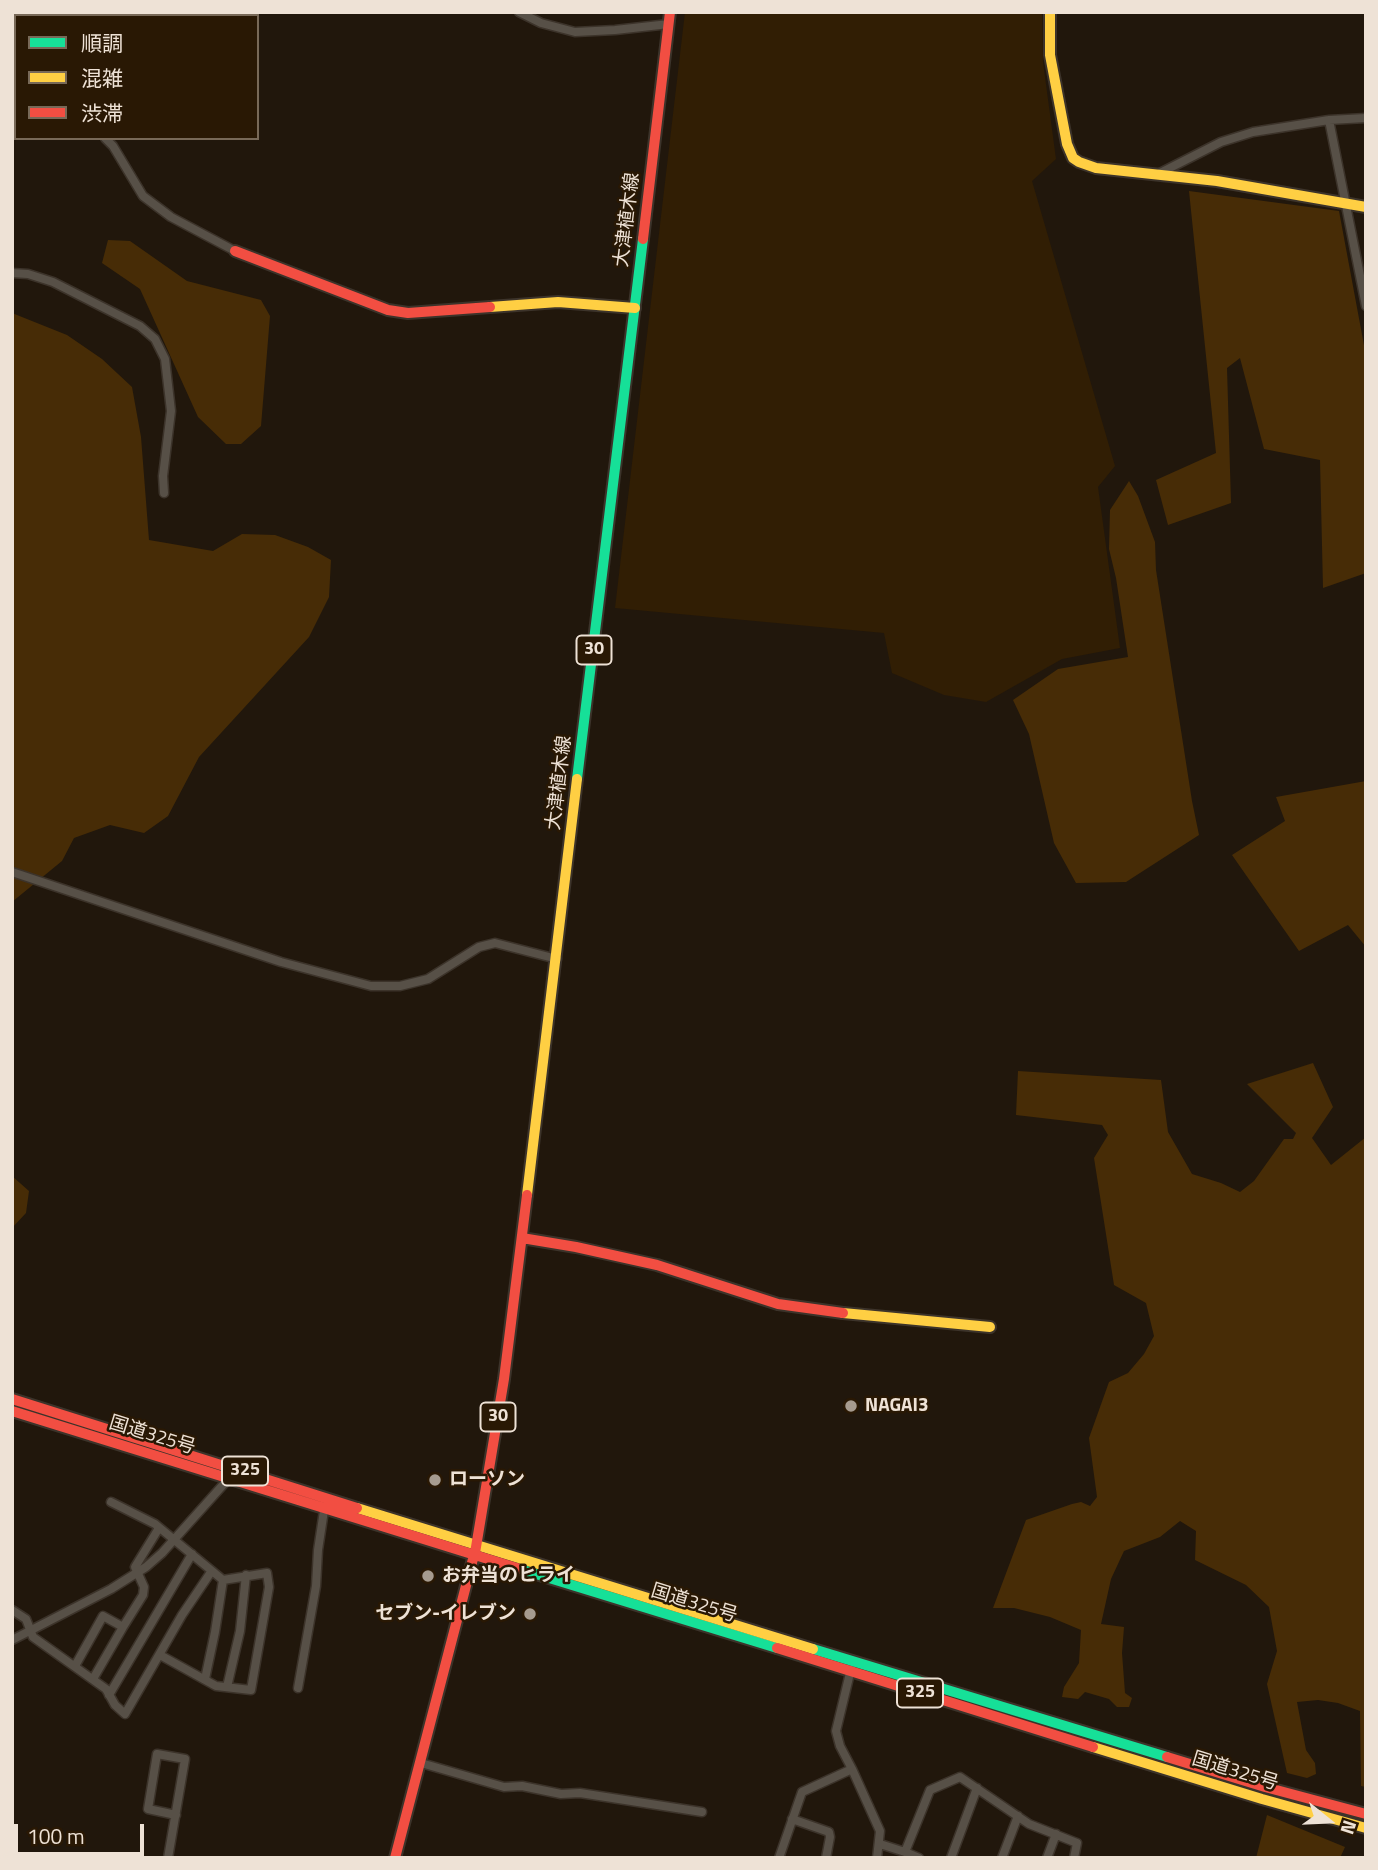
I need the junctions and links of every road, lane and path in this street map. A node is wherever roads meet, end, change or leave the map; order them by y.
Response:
1 (519, 12) edge
2 (1050, 12) edge
3 (669, 18) edge
4 (1366, 118) edge
5 (1329, 120) junction
6 (107, 140) edge
7 (1157, 174) junction
8 (1345, 204) junction
9 (1366, 207) edge
10 (235, 251) joint
11 (12, 273) edge
12 (1366, 306) edge
13 (635, 308) junction
14 (164, 493) dead end
15 (12, 872) edge
16 (556, 959) junction
17 (522, 1238) junction
18 (990, 1327) dead end
19 (12, 1399) edge
20 (12, 1411) edge
21 (233, 1473) junction
22 (111, 1502) dead end
23 (326, 1503) junction
24 (159, 1528) junction
25 (174, 1540) junction
26 (475, 1550) junction
27 (192, 1554) junction
28 (138, 1572) junction
29 (211, 1572) junction
30 (246, 1575) junction
31 (223, 1580) junction
32 (12, 1610) edge
33 (123, 1627) junction
34 (31, 1631) junction
35 (12, 1640) edge
36 (160, 1655) junction
37 (852, 1666) junction
38 (75, 1667) junction
39 (93, 1679) junction
40 (205, 1679) junction
41 (227, 1687) junction
42 (298, 1688) dead end
43 (109, 1695) junction
44 (421, 1763) junction
45 (852, 1769) junction
46 (977, 1788) junction
47 (702, 1812) dead end
48 (1366, 1814) edge
49 (176, 1815) junction
50 (1018, 1816) junction
51 (792, 1819) junction
52 (1366, 1828) edge
53 (1056, 1834) junction
54 (880, 1844) junction
55 (905, 1852) junction
56 (168, 1858) edge
57 (396, 1858) edge
58 (779, 1858) edge
59 (826, 1858) edge
60 (877, 1858) edge
61 (919, 1858) edge
62 (951, 1858) edge
63 (1002, 1858) edge
64 (1047, 1858) edge
65 (1074, 1858) edge

1 - 3 street
2 - 7 main road
3 - 13 main road, 大津植木線 / 30
4 - 5 street
5 - 7 street
5 - 8 street
6 - 10 street
7 - 8 main road
8 - 9 main road
8 - 12 street
10 - 13 main road
11 - 14 street
13 - 16 main road, 大津植木線 / 30
15 - 16 street
16 - 17 main road, 大津植木線 / 30
17 - 18 main road
17 - 26 main road, 大津植木線 / 30
19 - 21 main road, 国道325号 / 325
20 - 21 main road, 国道325号 / 325
21 - 23 main road, 国道325号 / 325
21 - 25 street
22 - 24 street
23 - 26 main road, 国道325号 / 325
23 - 42 street
24 - 25 street
24 - 28 street
25 - 27 street
25 - 28 street
26 - 37 main road, 国道325号 / 325
26 - 44 main road, 大津植木線
27 - 29 street
27 - 43 street
28 - 33 street
28 - 34 street
29 - 31 street
29 - 36 street
30 - 31 street
30 - 41 street
30 - 41 street
31 - 40 street
32 - 34 street
33 - 38 street
33 - 39 street
34 - 35 street
34 - 38 street
36 - 40 street
36 - 43 street
37 - 45 street
37 - 48 main road, 国道325号 / 325
37 - 52 main road, 国道325号 / 325
38 - 39 street
39 - 43 street
40 - 41 street
44 - 47 street
44 - 57 main road, 大津植木線
45 - 51 street
45 - 54 street
46 - 50 street
46 - 55 street
46 - 62 street
49 - 49 street
49 - 56 street
50 - 53 street
50 - 63 street
51 - 58 street
51 - 59 street
53 - 64 street
53 - 65 street
54 - 55 street
54 - 60 street
55 - 61 street

